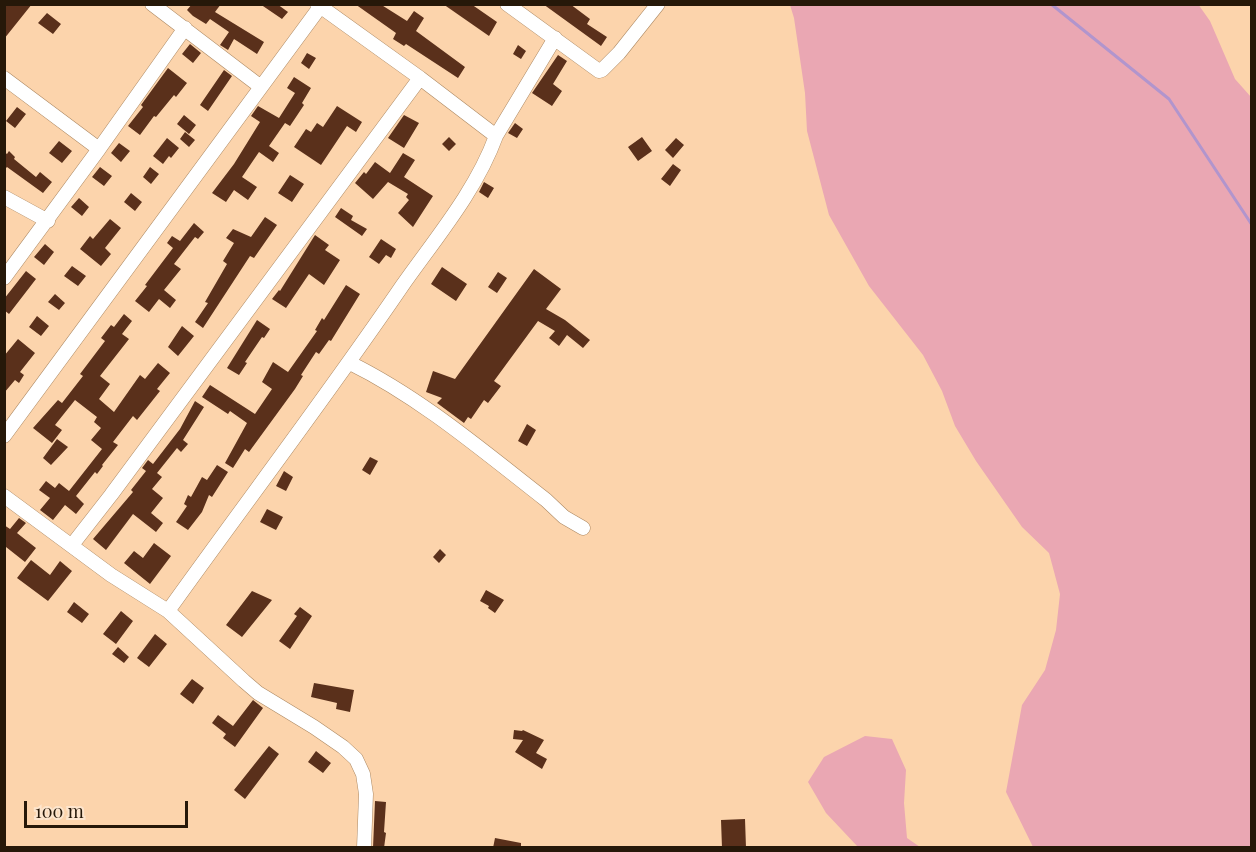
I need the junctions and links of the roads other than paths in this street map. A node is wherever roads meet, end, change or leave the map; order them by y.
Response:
1 (152, 4) edge
2 (507, 4) edge
3 (658, 4) edge
4 (319, 6) edge
5 (185, 28) junction
6 (555, 38) junction
7 (4, 78) edge
8 (420, 78) junction
9 (261, 87) junction
10 (495, 136) junction
11 (99, 148) junction
12 (4, 197) edge
13 (48, 221) junction
14 (4, 278) edge
15 (350, 363) junction
16 (4, 436) edge
17 (4, 496) edge
18 (583, 528) dead end
19 (72, 544) junction
20 (168, 611) junction
21 (364, 848) edge

1 - 5 street
2 - 6 street
3 - 6 street
4 - 8 street
4 - 9 street
5 - 9 street
5 - 11 street
6 - 10 street
7 - 11 street
8 - 10 street
8 - 19 street
9 - 16 street
10 - 15 street
11 - 13 street
12 - 13 street
13 - 14 street
15 - 18 street
15 - 20 street
17 - 19 street
19 - 20 street
20 - 21 street

